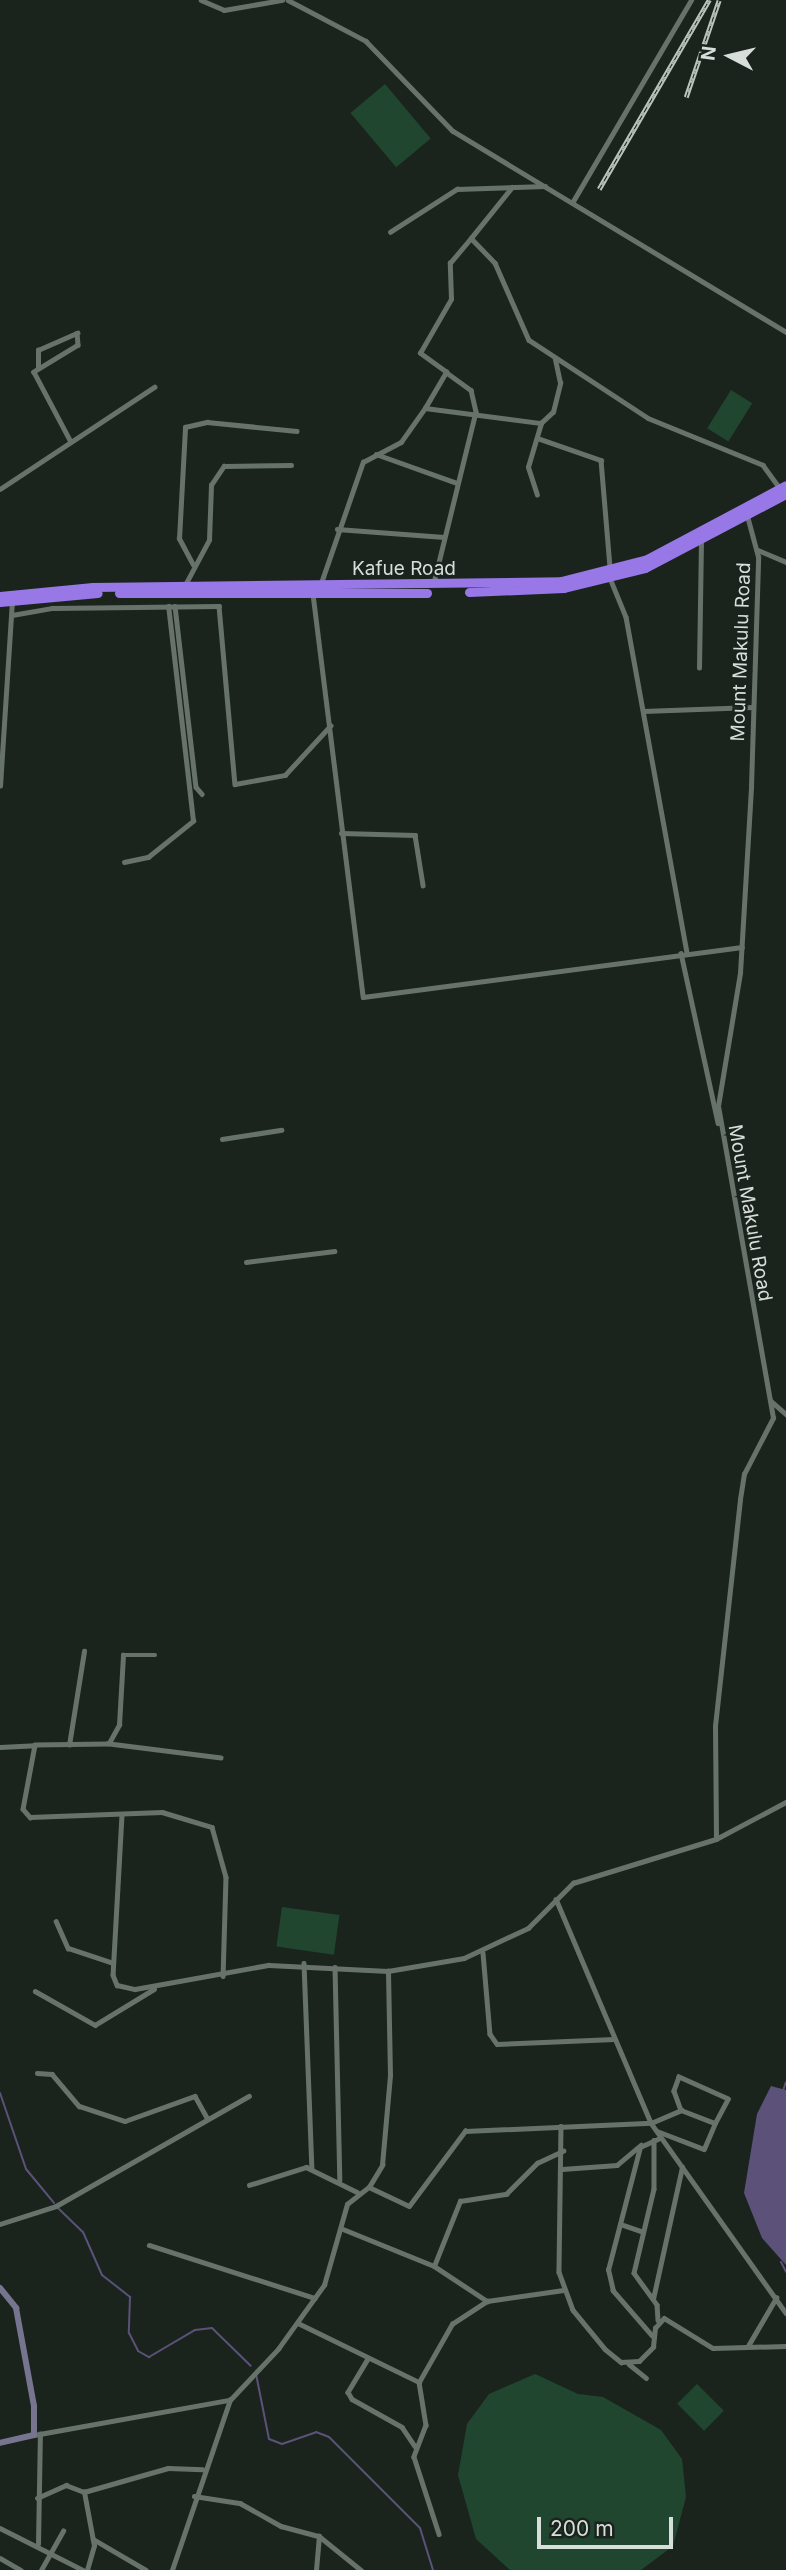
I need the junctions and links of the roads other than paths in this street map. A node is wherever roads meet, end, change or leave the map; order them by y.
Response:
1 (201, 0) edge
2 (282, 0) edge
3 (288, 0) edge
4 (691, 0) edge
5 (546, 186) junction
6 (513, 187) junction
7 (572, 203) junction
8 (390, 232) dead end
9 (471, 238) junction
10 (786, 332) edge
11 (555, 359) junction
12 (38, 368) junction
13 (446, 372) junction
14 (155, 387) dead end
15 (425, 408) junction
16 (476, 412) junction
17 (541, 423) junction
18 (297, 431) dead end
19 (537, 438) junction
20 (70, 440) junction
21 (376, 453) junction
22 (291, 466) dead end
23 (457, 483) junction
24 (0, 489) edge
25 (784, 489) edge
26 (537, 495) dead end
27 (747, 516) junction
28 (337, 529) junction
29 (444, 537) junction
30 (701, 542) junction
31 (758, 550) junction
32 (786, 562) edge
33 (193, 565) junction
34 (610, 575) junction
35 (185, 586) junction
36 (434, 587) junction
37 (316, 590) junction
38 (171, 592) junction
39 (99, 593) junction
40 (0, 596) edge
41 (12, 601) junction
42 (0, 603) edge
43 (172, 606) junction
44 (99, 607) junction
45 (12, 615) junction
46 (699, 668) dead end
47 (753, 707) junction
48 (643, 712) junction
49 (330, 726) junction
50 (0, 786) edge
51 (202, 794) dead end
52 (341, 833) junction
53 (124, 862) dead end
54 (423, 885) dead end
55 (742, 947) junction
56 (684, 953) junction
57 (719, 1127) junction
58 (281, 1130) dead end
59 (222, 1139) dead end
60 (334, 1251) dead end
61 (246, 1262) dead end
62 (771, 1401) junction
63 (786, 1414) edge
64 (83, 1651) dead end
65 (155, 1655) dead end
66 (108, 1744) junction
67 (36, 1745) junction
68 (69, 1745) junction
69 (0, 1747) edge
70 (221, 1758) dead end
71 (786, 1802) edge
72 (122, 1815) junction
73 (716, 1839) junction
74 (556, 1898) junction
75 (56, 1921) dead end
76 (483, 1953) junction
77 (113, 1963) junction
78 (304, 1963) junction
79 (335, 1967) junction
80 (388, 1971) junction
81 (223, 1976) junction
82 (158, 1987) junction
83 (35, 1991) dead end
84 (614, 2039) junction
85 (37, 2073) dead end
86 (250, 2096) dead end
87 (681, 2110) junction
88 (208, 2119) junction
89 (651, 2123) junction
90 (715, 2123) junction
91 (561, 2126) junction
92 (656, 2131) junction
93 (657, 2139) junction
94 (641, 2145) junction
95 (562, 2151) junction
96 (682, 2167) junction
97 (312, 2168) junction
98 (562, 2169) junction
99 (340, 2180) junction
100 (248, 2185) dead end
101 (369, 2187) junction
102 (358, 2192) junction
103 (0, 2224) edge
104 (623, 2225) junction
105 (343, 2230) junction
106 (643, 2232) junction
107 (149, 2245) dead end
108 (434, 2266) junction
109 (0, 2288) edge
110 (564, 2290) junction
111 (315, 2298) junction
112 (776, 2298) junction
113 (653, 2300) junction
114 (487, 2301) junction
115 (786, 2313) edge
116 (661, 2319) junction
117 (298, 2323) junction
118 (652, 2334) junction
119 (747, 2346) junction
120 (786, 2346) edge
121 (368, 2359) junction
122 (628, 2364) junction
123 (646, 2378) dead end
124 (419, 2382) junction
125 (230, 2400) junction
126 (37, 2435) junction
127 (0, 2443) edge
128 (415, 2447) junction
129 (202, 2469) junction
130 (85, 2492) junction
131 (194, 2496) junction
132 (37, 2498) junction
133 (0, 2528) edge
134 (63, 2531) dead end
135 (439, 2534) dead end
136 (319, 2536) junction
137 (93, 2539) junction
138 (38, 2544) junction
139 (52, 2553) junction
140 (0, 2558) edge
141 (21, 2570) edge
142 (41, 2570) edge
143 (85, 2570) edge
144 (146, 2570) edge
145 (172, 2570) edge
146 (316, 2570) edge
147 (361, 2570) edge

1 - 2 street
3 - 5 street
4 - 7 street
5 - 6 street
5 - 7 street
6 - 8 street
6 - 9 street
7 - 10 street
9 - 11 street
9 - 13 street
11 - 17 street
11 - 25 street
12 - 12 street
12 - 20 street
13 - 15 street
13 - 16 street
14 - 20 street
15 - 16 street
15 - 21 street
16 - 17 street
16 - 23 street
17 - 19 street
18 - 33 street
19 - 26 street
19 - 34 street
20 - 24 street
21 - 23 street
21 - 28 street
22 - 33 street
23 - 29 street
25 - 27 highway, Kafue Road
25 - 34 highway, Kafue Road
27 - 30 highway, Kafue Road
27 - 31 street, Mount Makulu Road
28 - 29 street
28 - 37 street
29 - 36 street
30 - 34 highway, Kafue Road
30 - 46 street
31 - 32 street
31 - 47 street, Mount Makulu Road
33 - 35 street
34 - 36 highway, Kafue Road
34 - 37 highway, Kafue Road
34 - 48 street
35 - 37 highway, Kafue Road
35 - 40 highway, Kafue Road
36 - 37 highway, Kafue Road
37 - 38 highway, Kafue Road
37 - 49 street
38 - 39 highway, Kafue Road
38 - 43 street
39 - 41 highway, Kafue Road
39 - 44 street
41 - 42 highway, Kafue Road
41 - 45 street
43 - 44 street
43 - 49 street
43 - 51 street
43 - 53 street
44 - 45 street
45 - 50 street
47 - 48 street
47 - 55 street, Mount Makulu Road
48 - 56 street
49 - 52 street
52 - 54 street
52 - 56 street
55 - 56 street
55 - 57 street, Mount Makulu Road
56 - 57 street
57 - 62 street, Mount Makulu Road
58 - 59 street
60 - 61 street
62 - 63 street
62 - 73 street, Mount Makulu Road
64 - 68 street
65 - 66 street
66 - 68 street
66 - 70 street
67 - 68 street
67 - 69 street
67 - 72 street
71 - 73 street
72 - 77 street
72 - 81 street
73 - 74 street
74 - 76 street
74 - 84 street
75 - 77 street
76 - 80 street
76 - 84 street
77 - 82 street
78 - 79 street
78 - 81 street
78 - 97 street
79 - 80 street
79 - 99 street
80 - 101 street
81 - 82 street
82 - 83 street
84 - 89 street
85 - 88 street
86 - 88 street
87 - 89 street
87 - 90 street
87 - 90 street
88 - 103 street
89 - 91 street
89 - 92 street
90 - 92 street
91 - 95 street
91 - 101 street
92 - 93 street
93 - 94 street
93 - 96 street
93 - 106 street
94 - 98 street
94 - 104 street
95 - 98 street
95 - 108 street
96 - 112 street
96 - 113 street
97 - 99 street
97 - 100 street
98 - 110 street
99 - 102 street
101 - 102 street
102 - 105 street
104 - 106 street
104 - 118 street
105 - 108 street
105 - 111 street
106 - 113 street
107 - 111 street
108 - 114 street
109 - 126 street
110 - 114 street
110 - 122 street
111 - 117 street
112 - 115 street
112 - 119 street
113 - 116 street
114 - 124 street
116 - 118 street
116 - 119 street
117 - 121 street
117 - 125 street
118 - 122 street
119 - 120 street
121 - 124 street
121 - 128 street
122 - 123 street
124 - 128 street
125 - 126 street
125 - 129 street
126 - 127 street
126 - 132 street
128 - 135 street
129 - 130 street
129 - 131 street
130 - 132 street
130 - 137 street
131 - 136 street
131 - 145 street
132 - 138 street
133 - 138 street
134 - 139 street
136 - 146 street
136 - 147 street
137 - 143 street
137 - 144 street
138 - 139 street
139 - 142 street
139 - 143 street
140 - 141 street

